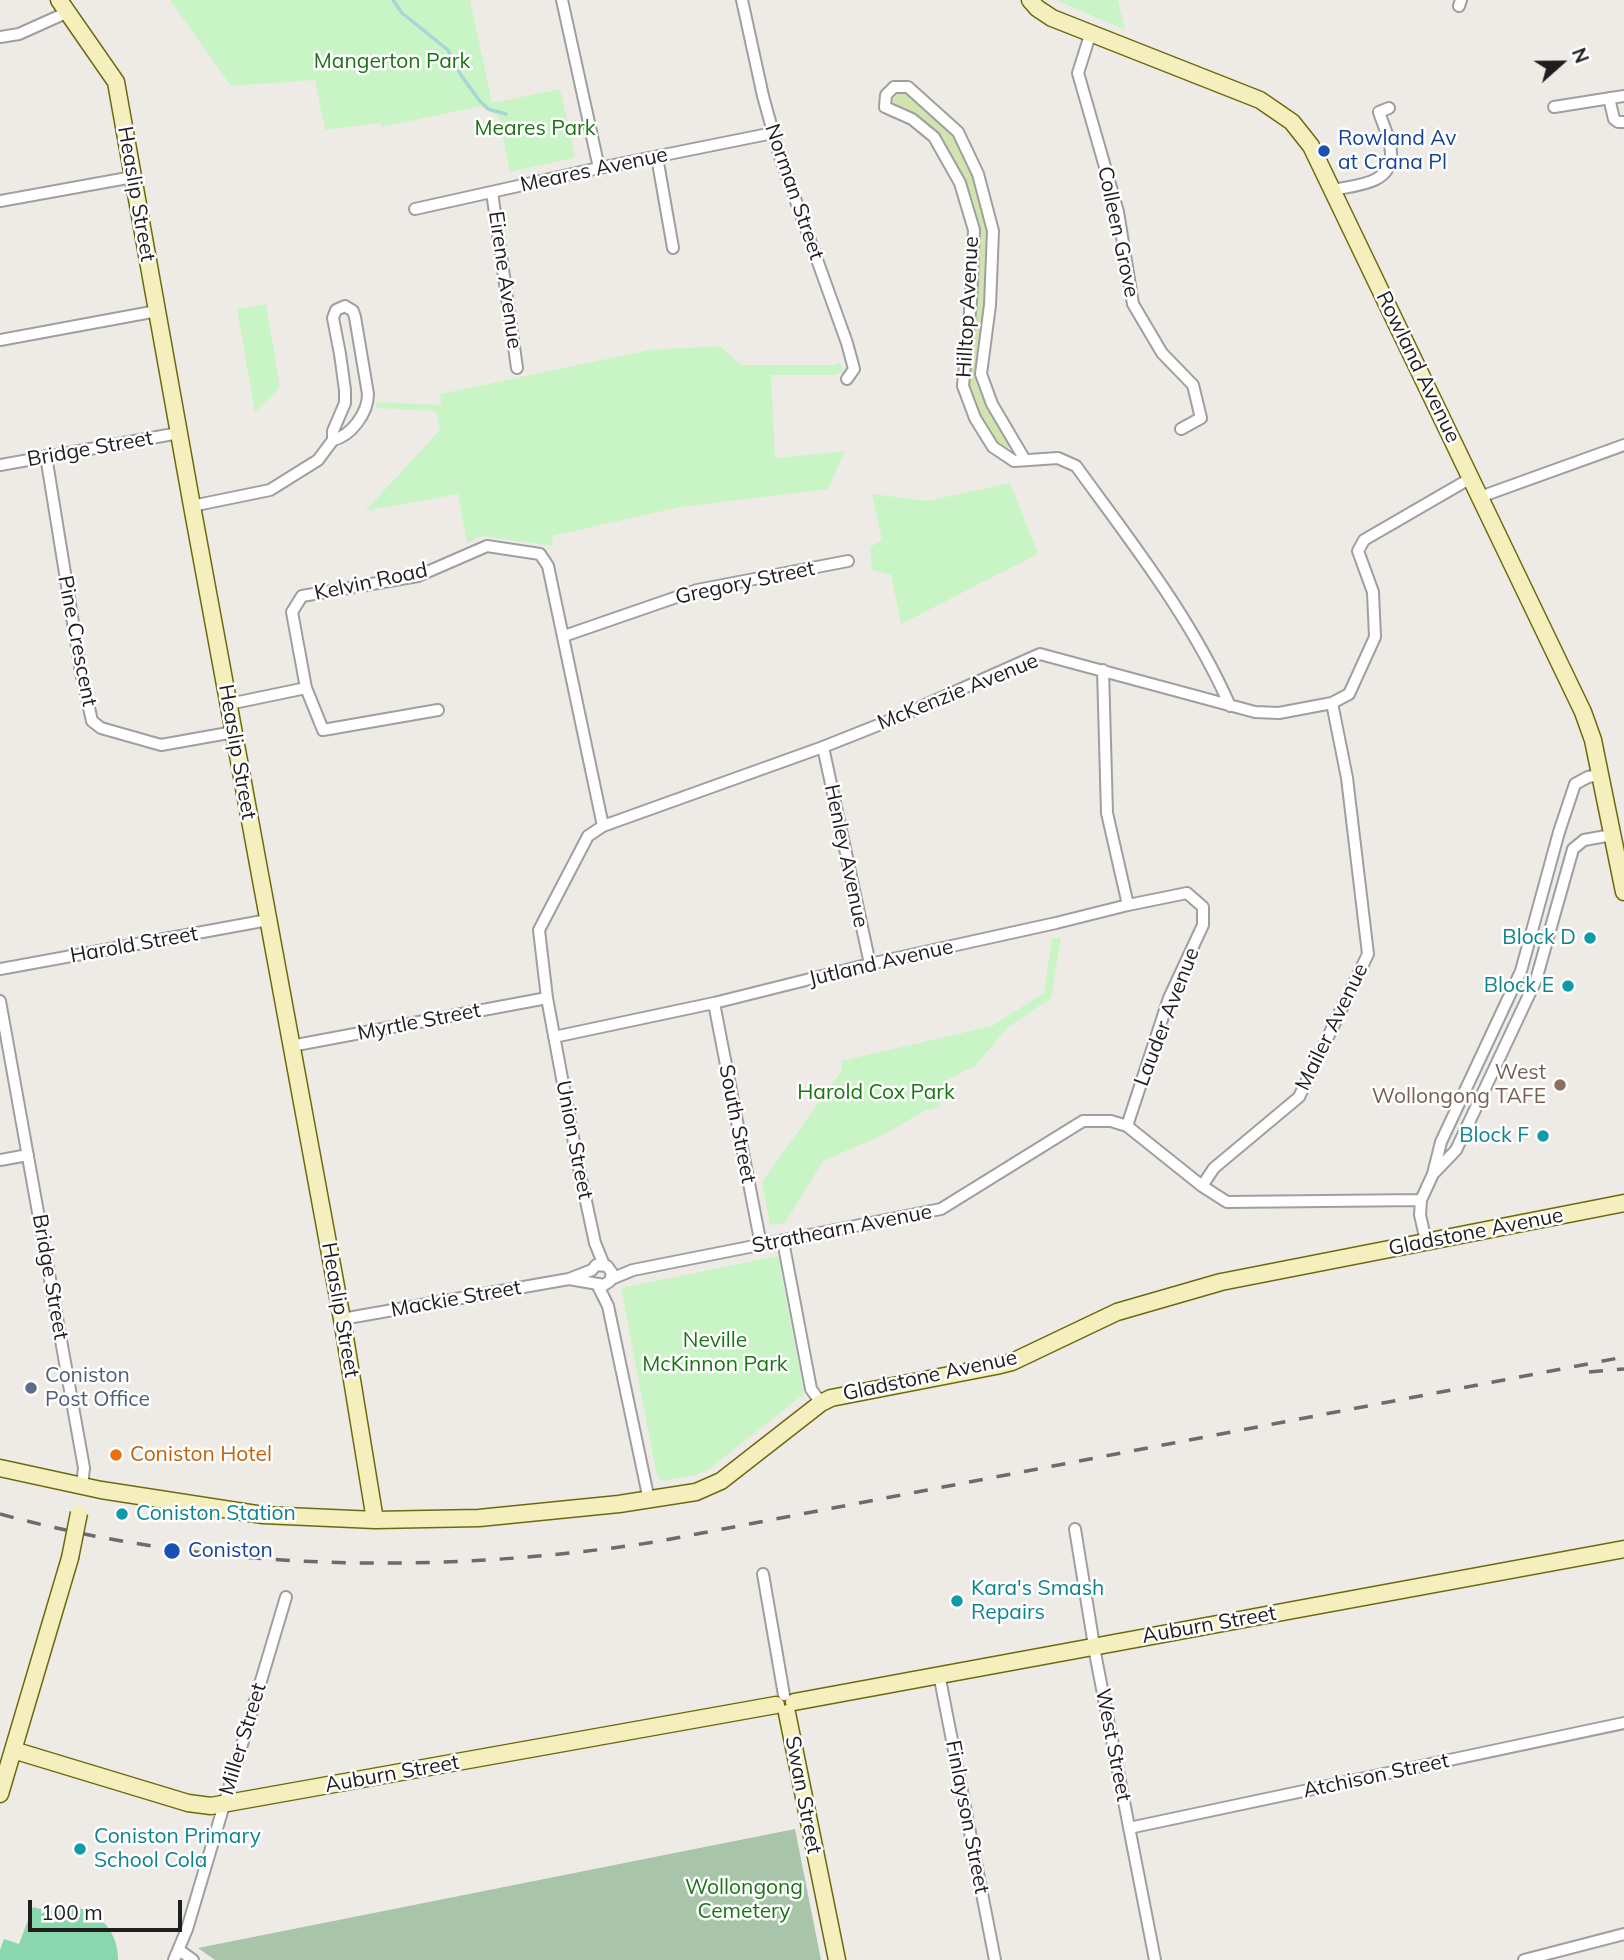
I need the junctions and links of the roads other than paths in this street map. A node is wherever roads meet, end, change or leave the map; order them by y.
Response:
1 (562, 0) edge
2 (742, 0) edge
3 (1030, 0) edge
4 (64, 6) edge
5 (1091, 32) junction
6 (0, 37) edge
7 (1624, 96) edge
8 (1609, 98) junction
9 (1554, 107) dead end
10 (1389, 108) dead end
11 (1624, 122) edge
12 (773, 133) junction
13 (656, 157) junction
14 (599, 167) junction
15 (133, 177) junction
16 (1333, 190) junction
17 (492, 192) junction
18 (0, 201) edge
19 (415, 209) dead end
20 (673, 248) dead end
21 (158, 311) junction
22 (0, 340) edge
23 (517, 368) dead end
24 (847, 379) dead end
25 (1214, 416) dead end
26 (1201, 418) junction
27 (1181, 429) dead end
28 (179, 433) junction
29 (333, 440) junction
30 (1624, 445) edge
31 (46, 456) junction
32 (1025, 460) junction
33 (0, 465) edge
34 (1471, 478) junction
35 (1480, 497) junction
36 (192, 506) junction
37 (848, 561) dead end
38 (564, 636) junction
39 (1102, 670) junction
40 (306, 688) junction
41 (1332, 703) junction
42 (229, 704) junction
43 (1230, 706) junction
44 (438, 710) dead end
45 (234, 732) junction
46 (823, 747) junction
47 (1600, 775) junction
48 (603, 826) junction
49 (1612, 835) junction
50 (1624, 892) edge
51 (1128, 905) junction
52 (1203, 907) joint
53 (268, 920) junction
54 (870, 964) junction
55 (0, 969) edge
56 (547, 998) junction
57 (0, 1001) edge
58 (714, 1003) junction
59 (554, 1037) junction
60 (291, 1046) junction
61 (1127, 1126) junction
62 (28, 1154) junction
63 (0, 1160) edge
64 (1433, 1174) junction
65 (1202, 1186) junction
66 (1421, 1200) junction
67 (1624, 1203) edge
68 (783, 1241) junction
69 (1426, 1241) junction
70 (761, 1245) junction
71 (601, 1275) junction
72 (342, 1318) junction
73 (821, 1403) junction
74 (0, 1468) edge
75 (82, 1486) junction
76 (649, 1500) junction
77 (375, 1520) junction
78 (1076, 1530) dead end
79 (1624, 1549) edge
80 (763, 1574) dead end
81 (286, 1597) dead end
82 (1094, 1647) junction
83 (939, 1674) junction
84 (785, 1704) junction
85 (1624, 1723) edge
86 (13, 1750) junction
87 (0, 1794) edge
88 (223, 1804) junction
89 (1129, 1828) junction
90 (1624, 1934) edge
91 (176, 1955) edge
92 (193, 1960) edge
93 (836, 1960) edge
94 (995, 1960) edge
95 (1155, 1960) edge
96 (1524, 1960) edge

1 - 14 street
2 - 12 street, Norman Street
3 - 5 street, Rowland Avenue
4 - 6 street
4 - 15 street, Heaslip Street
5 - 16 street, Rowland Avenue
5 - 26 street, Colleen Grove
7 - 8 street
8 - 9 street
8 - 11 street
10 - 16 street
12 - 13 street, Meares Avenue
12 - 24 street, Norman Street
13 - 14 street, Meares Avenue
13 - 20 street
14 - 17 street, Meares Avenue
15 - 18 street
15 - 21 street, Heaslip Street
16 - 34 street, Rowland Avenue
17 - 19 street, Meares Avenue
17 - 23 street, Eirene Avenue
21 - 22 street
21 - 28 street, Heaslip Street
25 - 26 street
26 - 27 street
28 - 31 street, Bridge Street
28 - 36 street, Heaslip Street
29 - 29 street
29 - 36 street
30 - 35 street
31 - 33 street, Bridge Street
31 - 45 street, Pine Crescent
32 - 32 street, Hilltop Avenue
32 - 43 street, Hilltop Avenue
34 - 35 street, Rowland Avenue
34 - 41 street
35 - 47 street, Rowland Avenue
36 - 42 street, Heaslip Street
37 - 38 street, Gregory Street
38 - 40 street, Kelvin Road
38 - 48 street, Kelvin Road
39 - 43 street, McKenzie Avenue
39 - 46 street, McKenzie Avenue
39 - 51 street
40 - 42 street
40 - 44 street
41 - 43 street, McKenzie Avenue
41 - 65 street, Mailer Avenue
42 - 45 street, Heaslip Street
45 - 53 street, Heaslip Street
46 - 48 street, McKenzie Avenue
46 - 54 street, Henley Avenue
47 - 49 street, Rowland Avenue
47 - 64 street
48 - 56 street, McKenzie Avenue
49 - 50 street, Rowland Avenue
49 - 64 street
51 - 52 street, Jutland Avenue
51 - 54 street, Jutland Avenue
52 - 61 street, Lauder Avenue
53 - 55 street, Harold Street
53 - 60 street, Heaslip Street
54 - 58 street, Jutland Avenue
56 - 59 street, McKenzie Avenue
56 - 60 street, Myrtle Street
57 - 62 street, Bridge Street
58 - 59 street, Jutland Avenue
58 - 70 street, South Street
59 - 71 street, Union Street
60 - 72 street, Heaslip Street
61 - 65 street
61 - 68 street, Strathearn Avenue
62 - 63 street
62 - 75 street, Bridge Street
64 - 66 street
65 - 66 street
66 - 69 street
67 - 69 street, Gladstone Avenue
68 - 70 street, Strathearn Avenue
68 - 73 street
69 - 73 street, Gladstone Avenue
70 - 71 street, Strathearn Avenue
71 - 72 street, Mackie Street
71 - 76 street, Union Street
72 - 77 street, Heaslip Street
73 - 76 street, Gladstone Avenue
74 - 75 street, Gladstone Avenue
75 - 77 street, Gladstone Avenue
75 - 86 street, Bridge Street, bridge
76 - 77 street, Gladstone Avenue
78 - 82 street, West Street
79 - 82 street, Auburn Street
80 - 84 street, Swan Street
81 - 88 street, Miller Street
82 - 83 street, Auburn Street
82 - 89 street, West Street
83 - 84 street, Auburn Street
83 - 94 street, Finlayson Street
84 - 88 street, Auburn Street
84 - 93 street, Swan Street
85 - 89 street, Atchison Street
86 - 87 street, Bridge Street
86 - 88 street, Auburn Street
88 - 91 street, Miller Street
89 - 95 street, West Street
90 - 96 street
91 - 92 street

